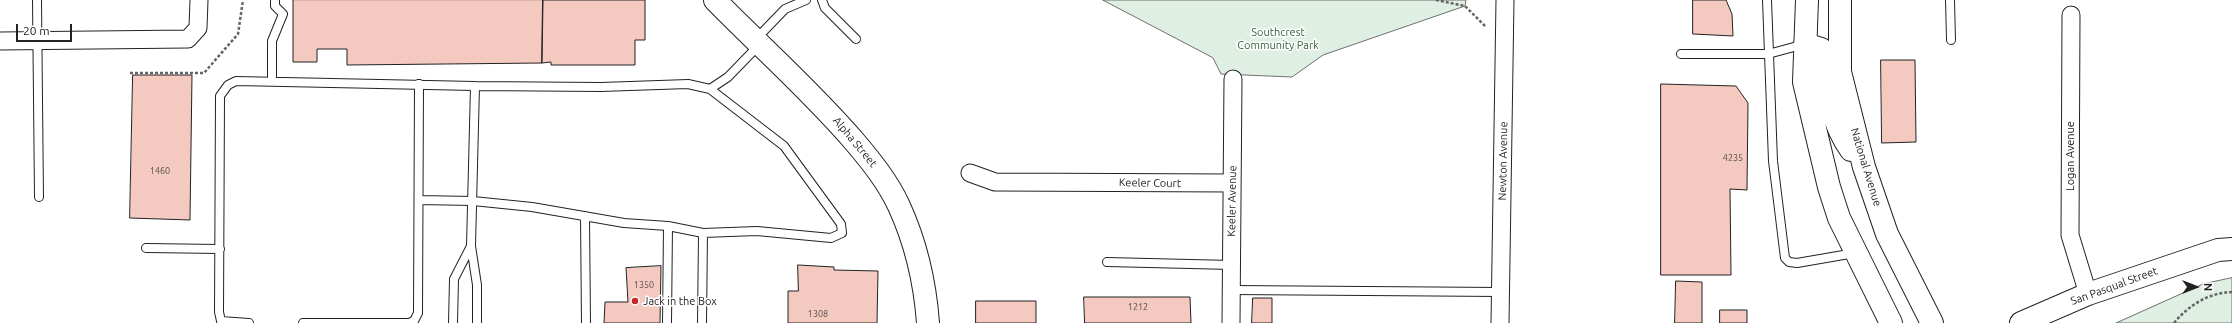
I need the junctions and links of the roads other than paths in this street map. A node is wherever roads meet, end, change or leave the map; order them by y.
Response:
1 (38, 0) edge
2 (199, 0) edge
3 (275, 0) edge
4 (715, 0) edge
5 (806, 0) edge
6 (822, 0) edge
7 (1505, 0) edge
8 (1767, 0) edge
9 (1807, 0) edge
10 (1840, 0) edge
11 (1950, 0) edge
12 (2071, 14) dead end
13 (856, 39) dead end
14 (38, 40) junction
15 (1951, 40) dead end
16 (0, 41) edge
17 (757, 42) junction
18 (1805, 44) junction
19 (1681, 54) dead end
20 (1768, 54) junction
21 (1233, 79) dead end
22 (272, 81) junction
23 (419, 84) junction
24 (474, 86) junction
25 (710, 89) junction
26 (1864, 167) junction
27 (970, 173) dead end
28 (1232, 183) junction
29 (39, 197) dead end
30 (420, 200) junction
31 (473, 201) junction
32 (585, 216) junction
33 (668, 226) junction
34 (702, 233) junction
35 (471, 246) junction
36 (146, 248) dead end
37 (220, 249) junction
38 (2232, 249) edge
39 (1856, 252) junction
40 (1107, 262) dead end
41 (1232, 265) junction
42 (1231, 290) junction
43 (1500, 292) junction
44 (2088, 294) junction
45 (249, 323) edge
46 (303, 323) edge
47 (454, 323) edge
48 (477, 323) edge
49 (586, 323) edge
50 (667, 323) edge
51 (702, 323) edge
52 (928, 323) edge
53 (1231, 323) edge
54 (1500, 323) edge
55 (1891, 323) edge
56 (1932, 323) edge
57 (2022, 323) edge

1 - 14 lane
2 - 14 street
3 - 22 lane
4 - 17 main road, Alpha Street
5 - 17 lane
6 - 13 lane
7 - 43 street, Newton Avenue
8 - 20 lane
9 - 18 main road
10 - 26 main road, National Avenue
11 - 15 lane
12 - 44 street, Logan Avenue
14 - 16 street
14 - 29 lane
17 - 25 lane
17 - 52 main road, Alpha Street
18 - 20 lane
18 - 26 main road
18 - 39 main road
19 - 20 lane
20 - 39 lane
21 - 28 street, Keeler Avenue
22 - 23 lane
22 - 37 lane
23 - 24 lane
23 - 30 lane
24 - 25 lane
24 - 31 lane
25 - 34 lane
26 - 56 main road, National Avenue
27 - 28 street, Keeler Court
28 - 41 street, Keeler Avenue
30 - 31 lane
30 - 46 lane
31 - 32 lane
31 - 35 lane
32 - 33 lane
32 - 49 lane
33 - 34 lane
33 - 50 lane
34 - 51 lane
35 - 47 lane
35 - 48 lane
36 - 37 lane
37 - 45 lane
38 - 44 main road, San Pasqual Street
39 - 55 main road
40 - 41 lane
41 - 42 street, Keeler Avenue
42 - 43 lane
42 - 53 street, Keeler Avenue
43 - 54 street, Newton Avenue
44 - 57 main road, San Pasqual Street

